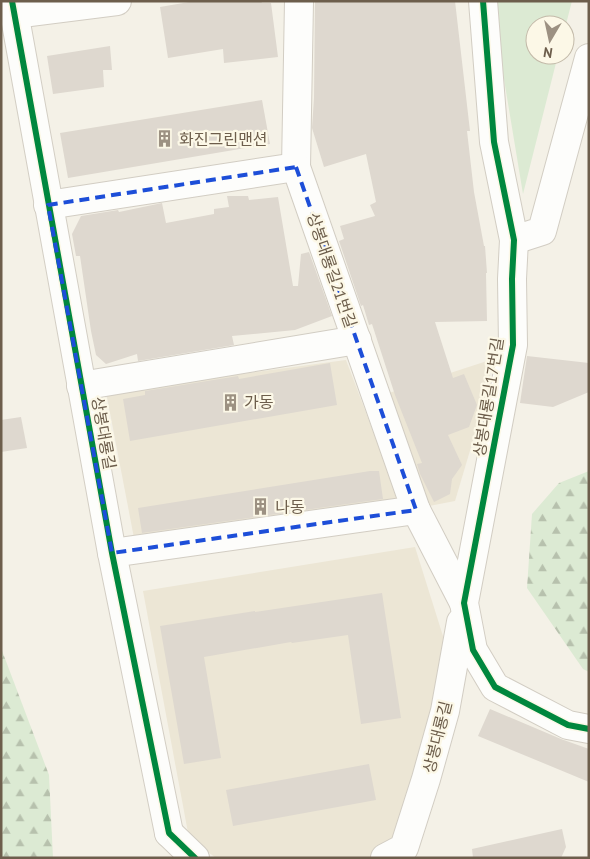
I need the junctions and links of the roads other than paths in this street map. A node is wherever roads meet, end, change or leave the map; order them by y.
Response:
1 (117, 1) edge
2 (299, 1) edge
3 (483, 1) edge
4 (13, 8) edge
5 (589, 58) edge
6 (296, 167) junction
7 (48, 205) junction
8 (514, 240) junction
9 (357, 340) junction
10 (81, 386) junction
11 (416, 510) junction
12 (112, 553) junction
13 (464, 603) junction
14 (589, 729) edge
15 (195, 858) edge
16 (385, 858) edge

1 - 4 street
2 - 6 street
3 - 8 street, 상봉대룡길17번길
4 - 7 street, 상봉대룡길
5 - 8 street
6 - 7 street
6 - 9 street, 상봉대룡길21번길
7 - 10 street, 상봉대룡길
8 - 13 street, 상봉대룡길17번길
9 - 10 street, 상봉대룡길
9 - 11 street, 상봉대룡길21번길
10 - 12 street, 상봉대룡길
11 - 12 street
11 - 13 street, 상봉대룡길21번길
12 - 15 street, 상봉대룡길
13 - 14 street, 상봉대룡길17번길
13 - 16 street, 상봉대룡길

